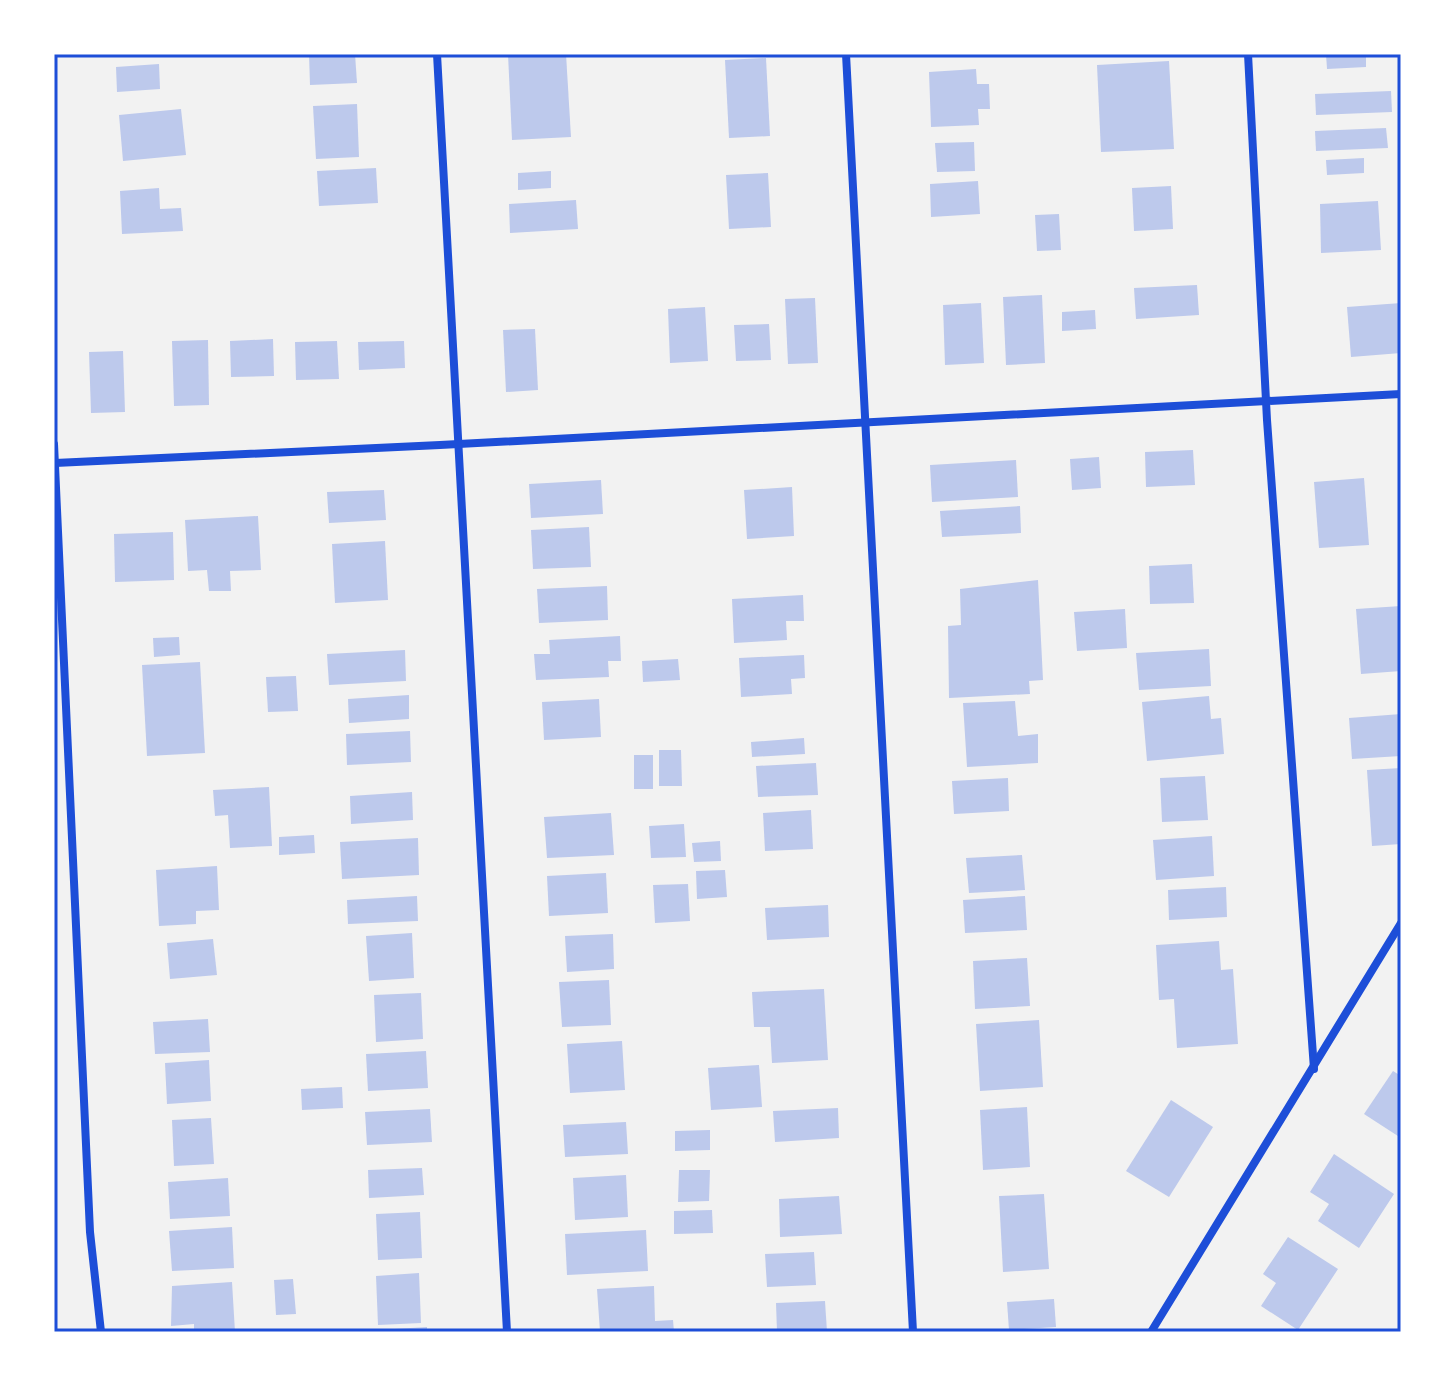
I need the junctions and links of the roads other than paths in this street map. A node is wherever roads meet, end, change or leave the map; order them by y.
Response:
1 (437, 54) edge
2 (846, 54) edge
3 (1248, 54) edge
4 (1401, 394) edge
5 (1266, 401) junction
6 (867, 421) junction
7 (54, 444) edge
8 (460, 444) junction
9 (55, 463) edge
10 (1401, 923) edge
11 (1314, 1069) junction
12 (101, 1332) edge
13 (507, 1332) edge
14 (913, 1332) edge
15 (1151, 1332) edge

1 - 8 street
2 - 6 street
3 - 5 street
4 - 5 street
5 - 6 street
5 - 11 street
6 - 8 street
6 - 14 street
7 - 9 street
8 - 9 street
8 - 13 street
9 - 12 street
10 - 11 street
11 - 15 street

